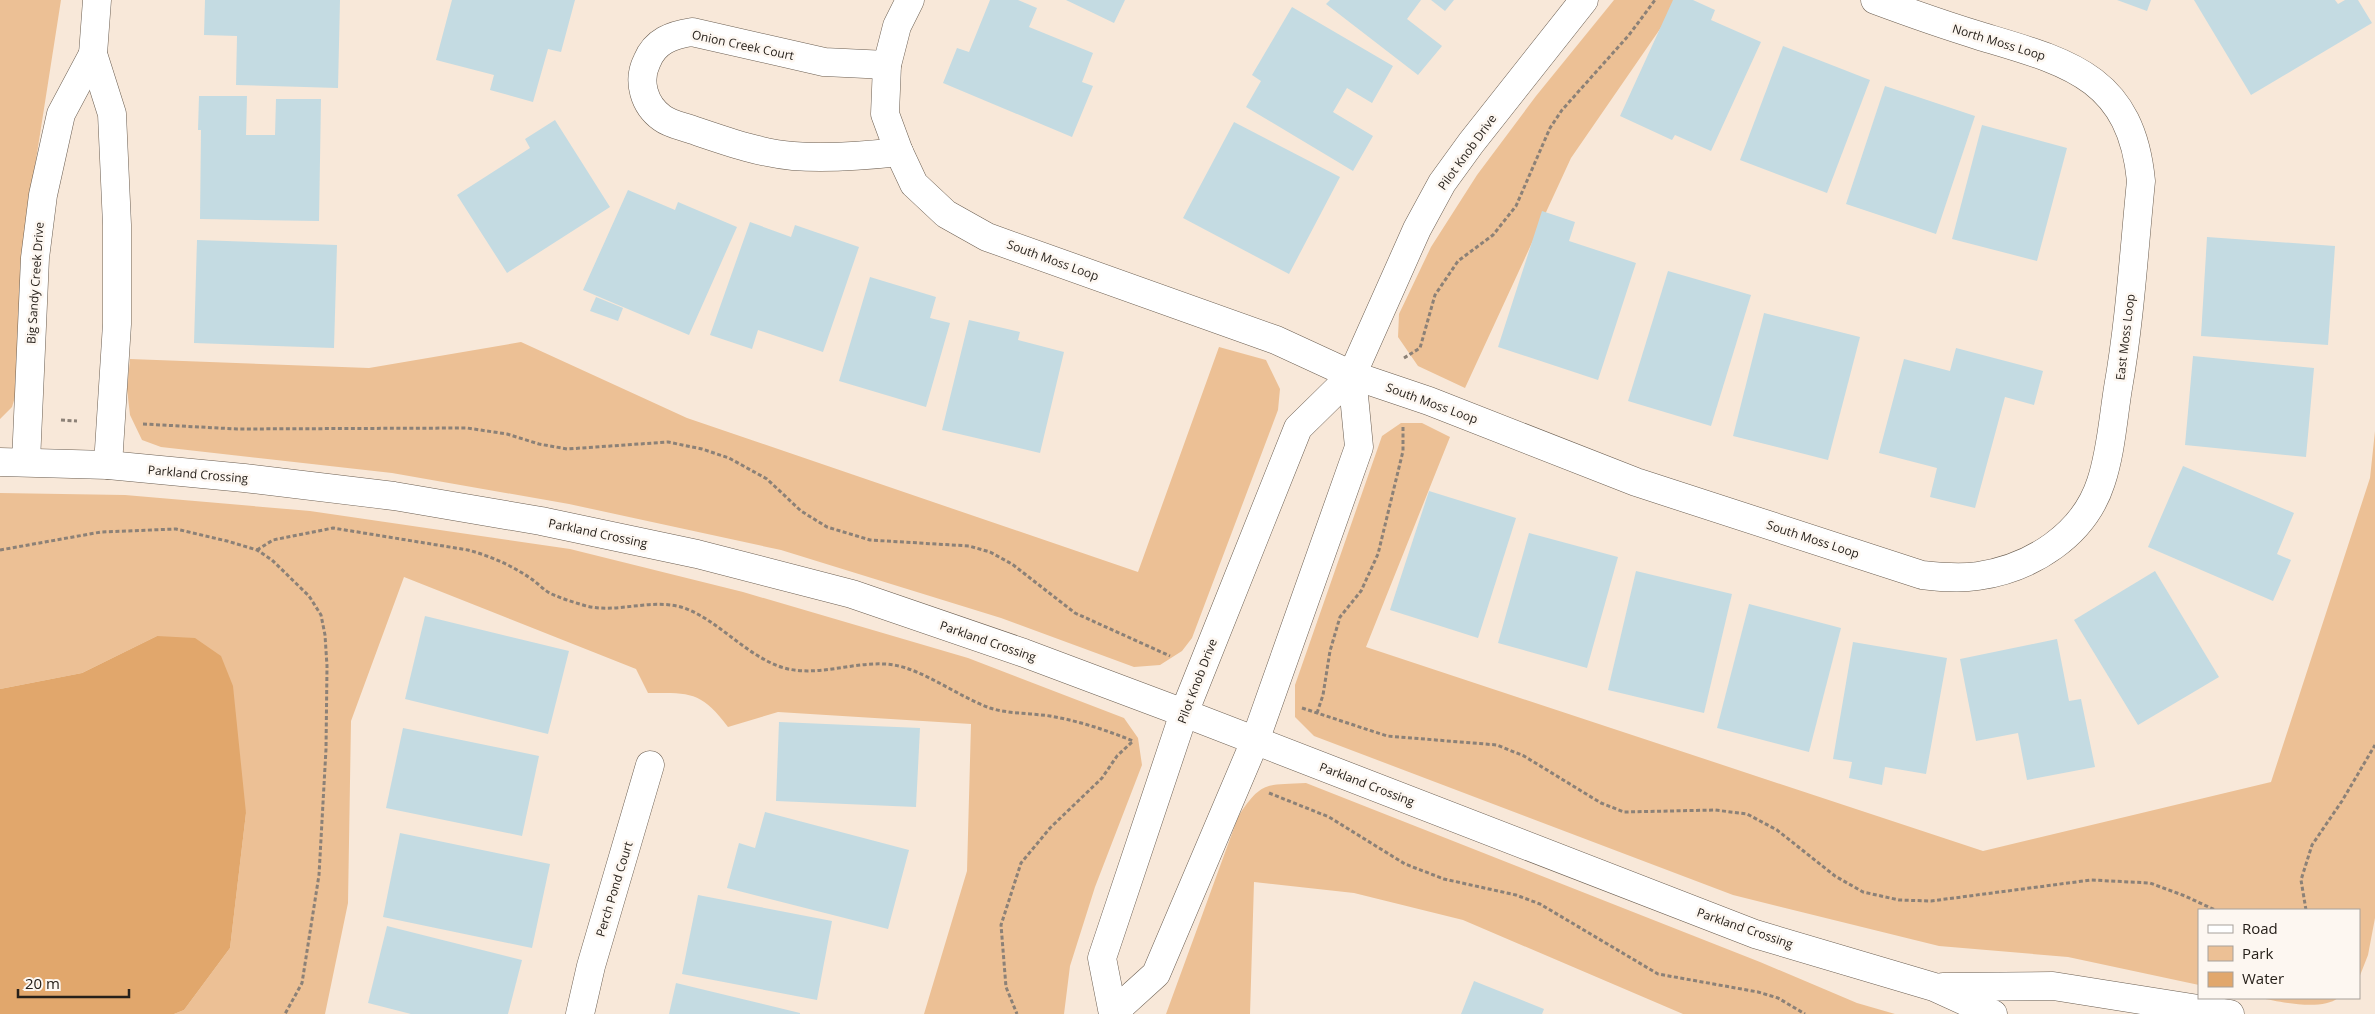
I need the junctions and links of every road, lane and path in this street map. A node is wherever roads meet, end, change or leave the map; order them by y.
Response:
1 (97, 0) edge
2 (910, 0) edge
3 (1584, 0) edge
4 (1654, 0) edge
5 (1875, 0) edge
6 (93, 54) junction
7 (887, 66) junction
8 (2113, 101) joint
9 (899, 152) junction
10 (1352, 375) junction
11 (1404, 392) junction
12 (28, 419) junction
13 (111, 423) junction
14 (13, 462) edge
15 (108, 465) junction
16 (0, 550) edge
17 (257, 550) junction
18 (2041, 555) joint
19 (1170, 656) dead end
20 (1300, 707) dead end
21 (1184, 713) junction
22 (1317, 713) junction
23 (1255, 741) junction
24 (2375, 745) edge
25 (650, 765) dead end
26 (1264, 791) dead end
27 (2213, 909) edge
28 (2306, 909) edge
29 (1934, 987) junction
30 (285, 1014) edge
31 (580, 1014) edge
32 (1017, 1014) edge
33 (1113, 1014) edge
34 (1805, 1014) edge
35 (1993, 1014) edge
36 (2230, 1014) edge

1 - 6 street, Big Sandy Creek Drive
2 - 7 street
3 - 10 street, Pilot Knob Drive
4 - 11 path
5 - 8 street, North Moss Loop
6 - 12 street, Big Sandy Creek Drive
6 - 13 street, Big Sandy Creek Drive
7 - 9 street, South Moss Loop
7 - 9 street, Onion Creek Court
8 - 18 street, East Moss Loop
9 - 10 street, South Moss Loop
10 - 11 street, South Moss Loop
10 - 21 street, Pilot Knob Drive
10 - 23 street, Pilot Knob Drive
11 - 18 street, South Moss Loop
11 - 22 path
12 - 13 path
12 - 14 street, Big Sandy Creek Drive
13 - 15 street, Big Sandy Creek Drive
13 - 19 path
14 - 15 street, Parkland Crossing
15 - 21 street, Parkland Crossing
16 - 17 path
17 - 30 path
17 - 32 path
20 - 22 path
21 - 23 street, Parkland Crossing
21 - 33 street, Pilot Knob Drive
22 - 27 path
23 - 29 street, Parkland Crossing
23 - 33 street, Pilot Knob Drive
24 - 28 path
25 - 31 street, Perch Pond Court
26 - 34 path
29 - 35 street, Parkland Crossing
29 - 36 street, Parkland Crossing

